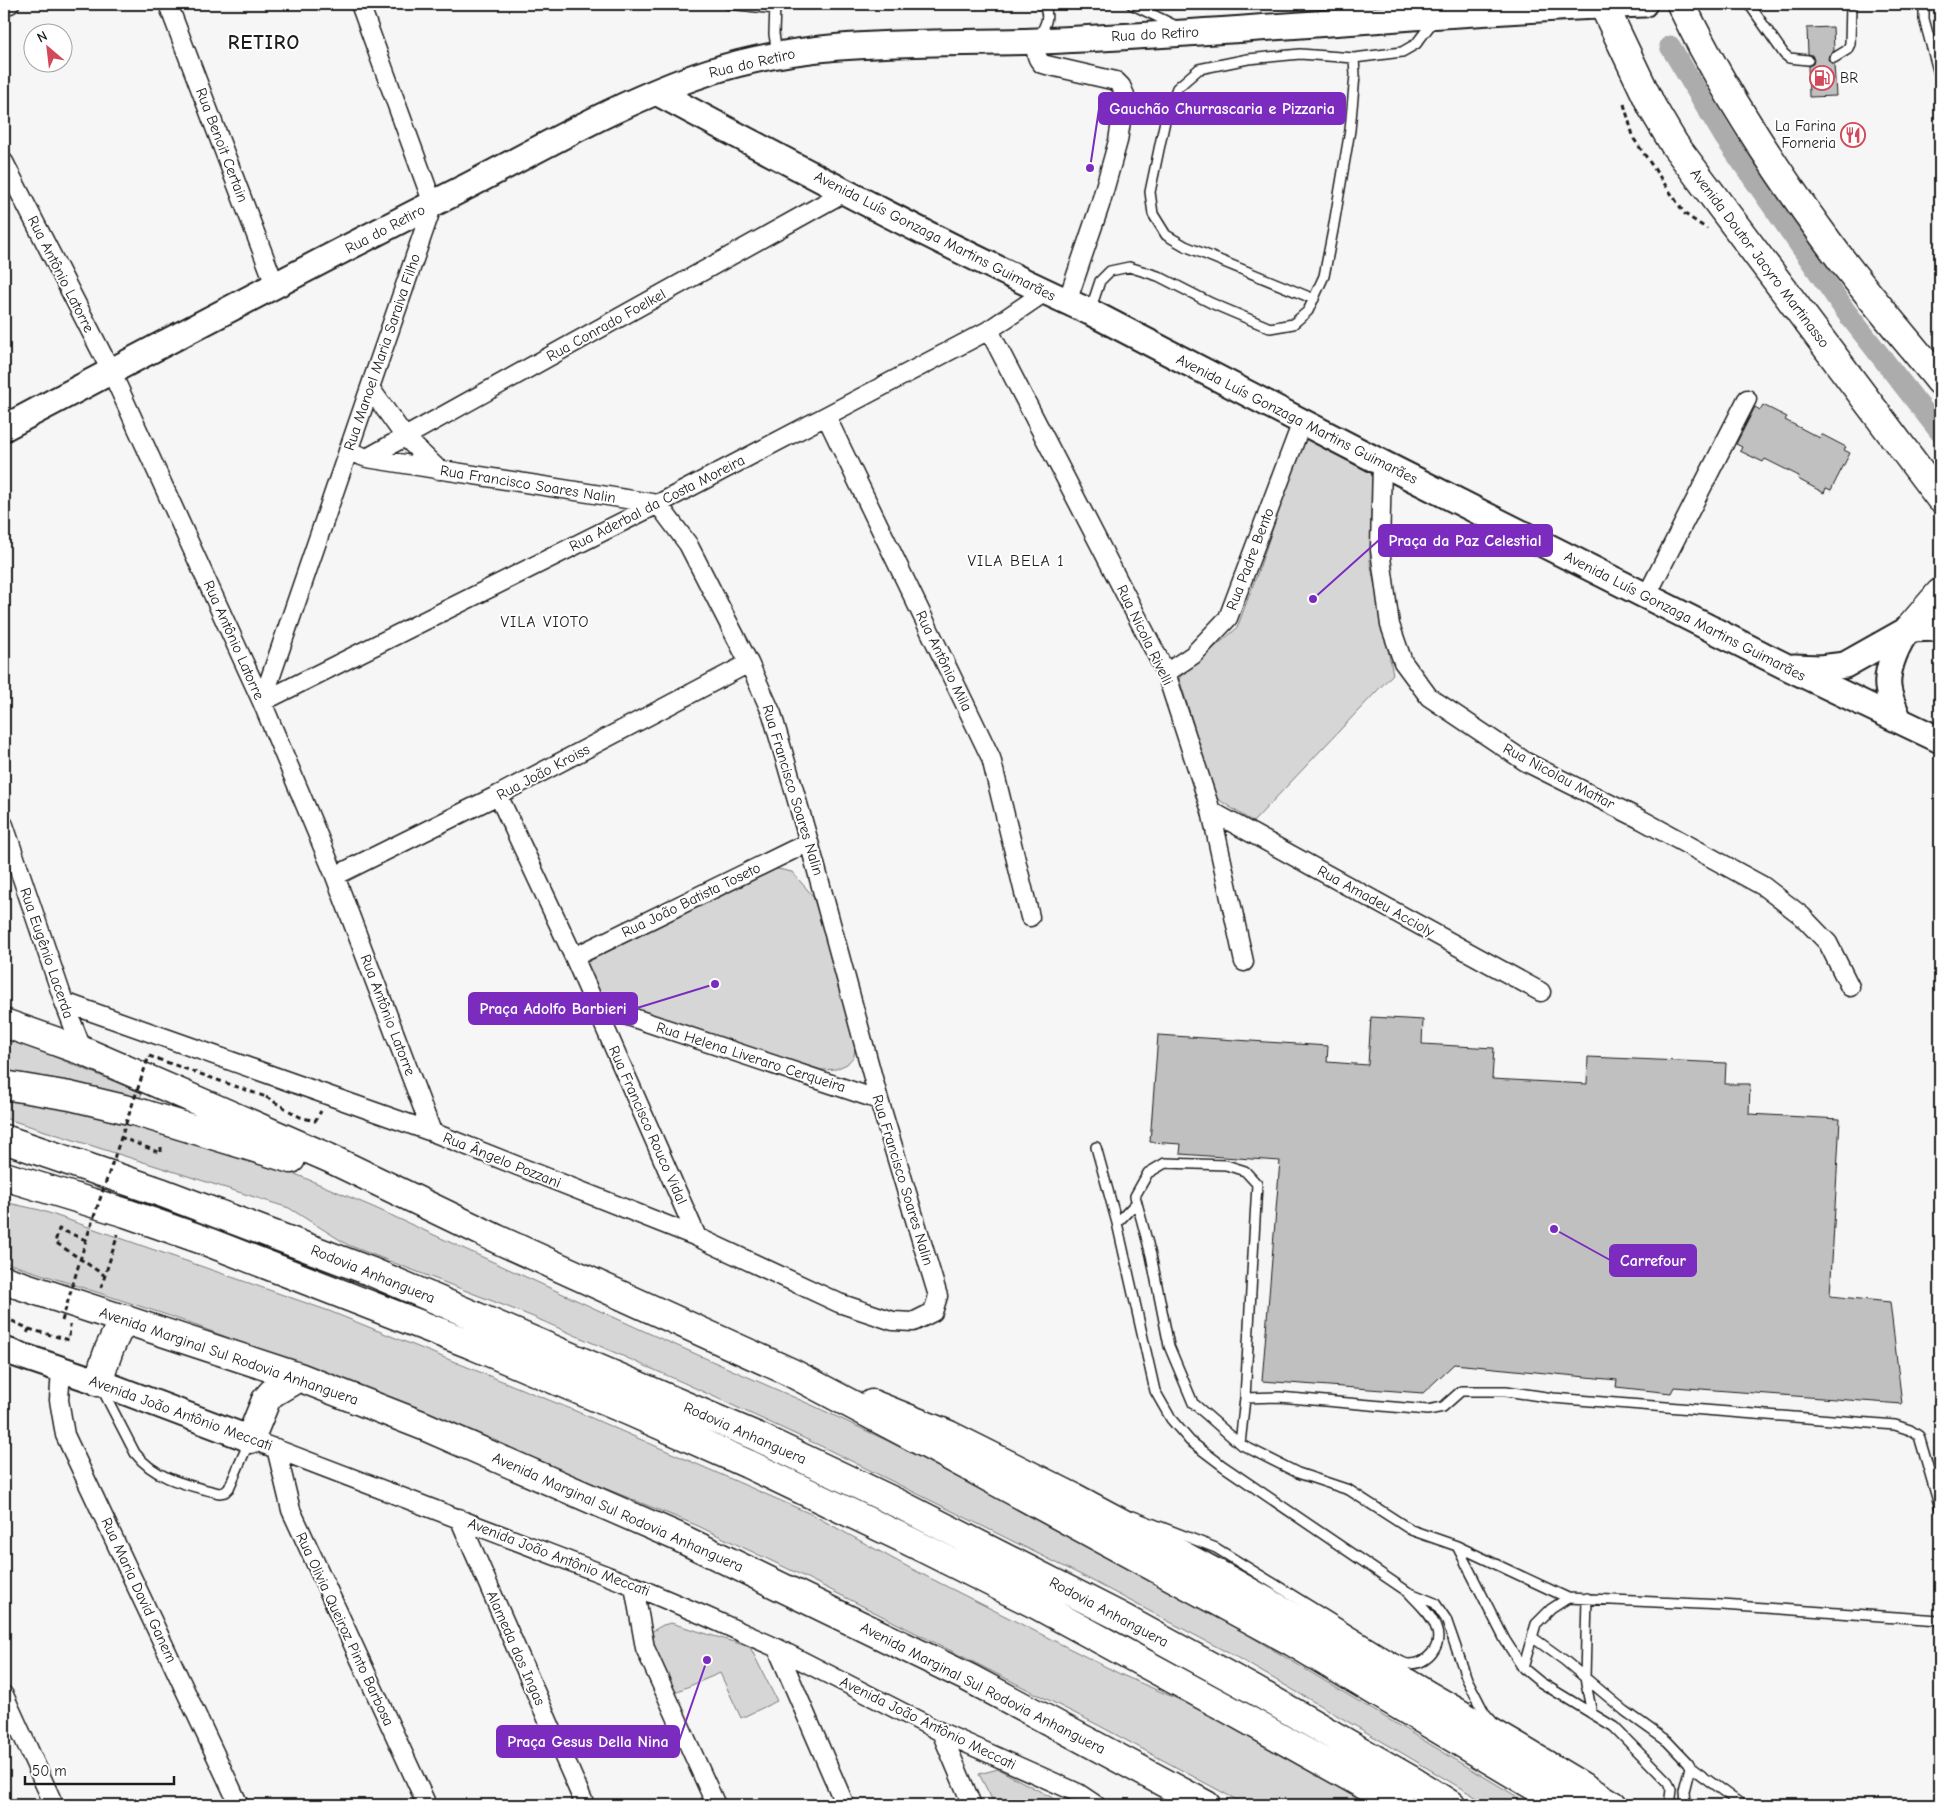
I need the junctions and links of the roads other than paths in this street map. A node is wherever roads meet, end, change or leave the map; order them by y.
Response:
1 (10, 4) edge
2 (168, 4) edge
3 (360, 4) edge
4 (728, 4) edge
5 (1043, 4) edge
6 (1131, 4) edge
7 (1644, 4) edge
8 (1681, 4) edge
9 (1749, 4) edge
10 (1851, 4) edge
11 (1924, 4) edge
12 (1609, 5) edge
13 (4, 6) edge
14 (775, 7) edge
15 (1437, 15) junction
16 (1187, 32) junction
17 (1036, 41) junction
18 (777, 54) junction
19 (1354, 58) junction
20 (1834, 58) dead end
21 (1808, 60) dead end
22 (1940, 78) edge
23 (656, 92) junction
24 (4, 162) edge
25 (845, 192) junction
26 (433, 204) junction
27 (275, 285) junction
28 (1044, 292) junction
29 (1314, 299) junction
30 (1067, 302) junction
31 (1090, 312) junction
32 (989, 330) junction
33 (111, 371) junction
34 (1940, 381) edge
35 (370, 388) junction
36 (1748, 399) dead end
37 (826, 416) junction
38 (1302, 422) junction
39 (4, 428) edge
40 (405, 437) junction
41 (348, 451) junction
42 (367, 458) junction
43 (1382, 463) junction
44 (439, 470) junction
45 (1940, 498) edge
46 (658, 504) junction
47 (1940, 593) edge
48 (1646, 596) junction
49 (1940, 628) edge
50 (1909, 629) junction
51 (749, 663) junction
52 (1784, 666) junction
53 (1166, 673) junction
54 (262, 702) junction
55 (1899, 720) junction
56 (1940, 740) edge
57 (498, 796) junction
58 (1211, 810) junction
59 (4, 825) edge
60 (809, 842) junction
61 (335, 876) junction
62 (1030, 917) dead end
63 (574, 957) junction
64 (1244, 962) dead end
65 (1850, 987) dead end
66 (1541, 992) dead end
67 (64, 1002) junction
68 (595, 1005) junction
69 (4, 1022) edge
70 (83, 1051) junction
71 (4, 1085) edge
72 (879, 1100) junction
73 (432, 1132) junction
74 (4, 1139) edge
75 (1096, 1147) dead end
76 (4, 1176) edge
77 (1136, 1203) junction
78 (1117, 1223) junction
79 (697, 1237) junction
80 (497, 1239) junction
81 (4, 1280) edge
82 (933, 1312) joint
83 (125, 1319) junction
84 (4, 1350) edge
85 (61, 1369) junction
86 (790, 1372) junction
87 (300, 1377) junction
88 (98, 1382) junction
89 (1245, 1398) junction
90 (250, 1439) junction
91 (1240, 1444) junction
92 (276, 1448) junction
93 (1073, 1497) junction
94 (1940, 1508) edge
95 (459, 1518) junction
96 (1457, 1546) junction
97 (634, 1586) junction
98 (1408, 1592) junction
99 (1568, 1598) junction
100 (1587, 1598) junction
101 (1940, 1620) edge
102 (1532, 1637) junction
103 (777, 1648) junction
104 (1524, 1668) junction
105 (1585, 1678) junction
106 (4, 1695) edge
107 (1592, 1714) junction
108 (941, 1732) junction
109 (1518, 1748) junction
110 (1690, 1767) junction
111 (54, 1805) edge
112 (240, 1805) edge
113 (427, 1805) edge
114 (585, 1805) edge
115 (716, 1805) edge
116 (845, 1805) edge
117 (972, 1805) edge
118 (1096, 1805) edge
119 (1206, 1805) edge
120 (1400, 1805) edge
121 (1451, 1805) edge
122 (1566, 1805) edge
123 (1613, 1805) edge
124 (1669, 1805) edge
125 (1685, 1805) edge
126 (1742, 1805) edge

1 - 13 street
2 - 27 street, Rua Benoit Certain
3 - 26 street
4 - 14 lane
5 - 17 lane
6 - 16 lane
7 - 12 main road, Rua do Retiro
8 - 34 main road
9 - 21 lane
10 - 20 lane
11 - 22 lane
12 - 15 main road, Rua do Retiro
12 - 45 main road, Avenida Doutor Jacyro Martinasso
14 - 18 lane
15 - 16 main road, Rua do Retiro
15 - 19 lane
16 - 17 main road, Rua do Retiro
17 - 18 main road, Rua do Retiro
17 - 30 street
18 - 23 main road, Rua do Retiro
19 - 29 lane
19 - 29 lane
23 - 25 main road, Avenida Luís Gonzaga Martins Guimarães
23 - 26 main road, Rua do Retiro
24 - 33 street, Rua Antônio Latorre
25 - 28 main road, Avenida Luís Gonzaga Martins Guimarães
25 - 40 street, Rua Conrado Foelkel
26 - 27 main road, Rua do Retiro
26 - 35 street, Rua Manoel Maria Saraiva Filho
27 - 33 main road, Rua do Retiro
28 - 30 main road, Avenida Luís Gonzaga Martins Guimarães
28 - 32 street, Rua Aderbal da Costa Moreira
29 - 31 lane
30 - 31 main road, Avenida Luís Gonzaga Martins Guimarães
31 - 38 main road, Avenida Luís Gonzaga Martins Guimarães
32 - 37 street, Rua Aderbal da Costa Moreira
32 - 53 street, Rua Nicola Rivelli
33 - 39 main road, Rua do Retiro
33 - 54 street, Rua Antônio Latorre
35 - 40 street
35 - 41 street, Rua Manoel Maria Saraiva Filho
36 - 48 street
37 - 46 street, Rua Aderbal da Costa Moreira
37 - 62 street, Rua Antônio Mila
38 - 43 main road, Avenida Luís Gonzaga Martins Guimarães
38 - 53 street, Rua Padre Bento
40 - 42 street, Rua Conrado Foelkel
40 - 44 street
41 - 42 street, Rua Francisco Soares Nalin
41 - 54 street, Rua Manoel Maria Saraiva Filho
42 - 44 street, Rua Francisco Soares Nalin
43 - 48 main road, Avenida Luís Gonzaga Martins Guimarães
43 - 65 street, Rua Nicolau Mattar
44 - 46 street, Rua Francisco Soares Nalin
46 - 51 street, Rua Francisco Soares Nalin
46 - 54 street, Rua Aderbal da Costa Moreira
47 - 50 main road
48 - 52 main road, Avenida Luís Gonzaga Martins Guimarães
49 - 50 main road
50 - 52 main road
50 - 55 main road
51 - 57 street, Rua João Kroiss
51 - 60 street, Rua Francisco Soares Nalin
52 - 55 main road, Avenida Luís Gonzaga Martins Guimarães
53 - 58 street, Rua Nicola Rivelli
54 - 61 street, Rua Antônio Latorre
55 - 56 main road, Avenida Luís Gonzaga Martins Guimarães
57 - 61 street, Rua João Kroiss
57 - 63 street, Rua Francisco Rouco Vidal
58 - 64 street, Rua Nicola Rivelli
58 - 66 street, Rua Amadeu Accioly
59 - 67 street, Rua Eugênio Lacerda
60 - 63 street, Rua João Batista Toseto
60 - 72 street, Rua Francisco Soares Nalin
61 - 73 street, Rua Antônio Latorre
63 - 68 street, Rua Francisco Rouco Vidal
67 - 70 street, Rua Eugênio Lacerda
67 - 73 street, Rua Ângelo Pozzani
68 - 72 street, Rua Helena Liveraro Cerqueira
68 - 79 street, Rua Francisco Rouco Vidal
69 - 70 main road
70 - 80 main road
71 - 80 main road
72 - 82 street, Rua Francisco Soares Nalin
73 - 79 street, Rua Ângelo Pozzani
74 - 121 main road, Rodovia Anhanguera
75 - 78 lane
76 - 120 main road, Rodovia Anhanguera
77 - 78 lane
77 - 89 lane
77 - 91 lane
78 - 98 lane
79 - 82 street, Rua Ângelo Pozzani
80 - 86 main road
81 - 83 main road, Avenida Marginal Sul Rodovia Anhanguera
83 - 87 main road, Avenida Marginal Sul Rodovia Anhanguera
83 - 88 main road
84 - 85 main road, Avenida João Antônio Meccati
85 - 88 main road, Avenida João Antônio Meccati
85 - 112 street, Rua Maria David Ganem
86 - 93 main road
86 - 122 main road
87 - 90 main road
87 - 119 main road, Avenida Marginal Sul Rodovia Anhanguera
88 - 90 main road, Avenida João Antônio Meccati
88 - 90 lane
89 - 91 lane
89 - 94 lane
90 - 92 street, Avenida João Antônio Meccati
91 - 96 lane
92 - 95 street, Avenida João Antônio Meccati
92 - 113 street, Rua Olivia Queiroz Pinto Barbosa
93 - 98 lane
93 - 109 main road
95 - 97 street, Avenida João Antônio Meccati
95 - 114 street, Alameda dos Ingas
96 - 99 lane
96 - 104 lane
97 - 103 street, Avenida João Antônio Meccati
97 - 115 street
98 - 109 lane
99 - 100 lane
99 - 102 lane
100 - 101 lane
100 - 105 lane
102 - 104 lane
102 - 105 lane
103 - 108 street, Avenida João Antônio Meccati
103 - 116 street
104 - 107 lane
105 - 107 lane
105 - 110 lane
106 - 111 street
107 - 124 lane
108 - 117 street
108 - 118 street, Avenida João Antônio Meccati
109 - 123 main road
110 - 125 lane
110 - 126 lane

